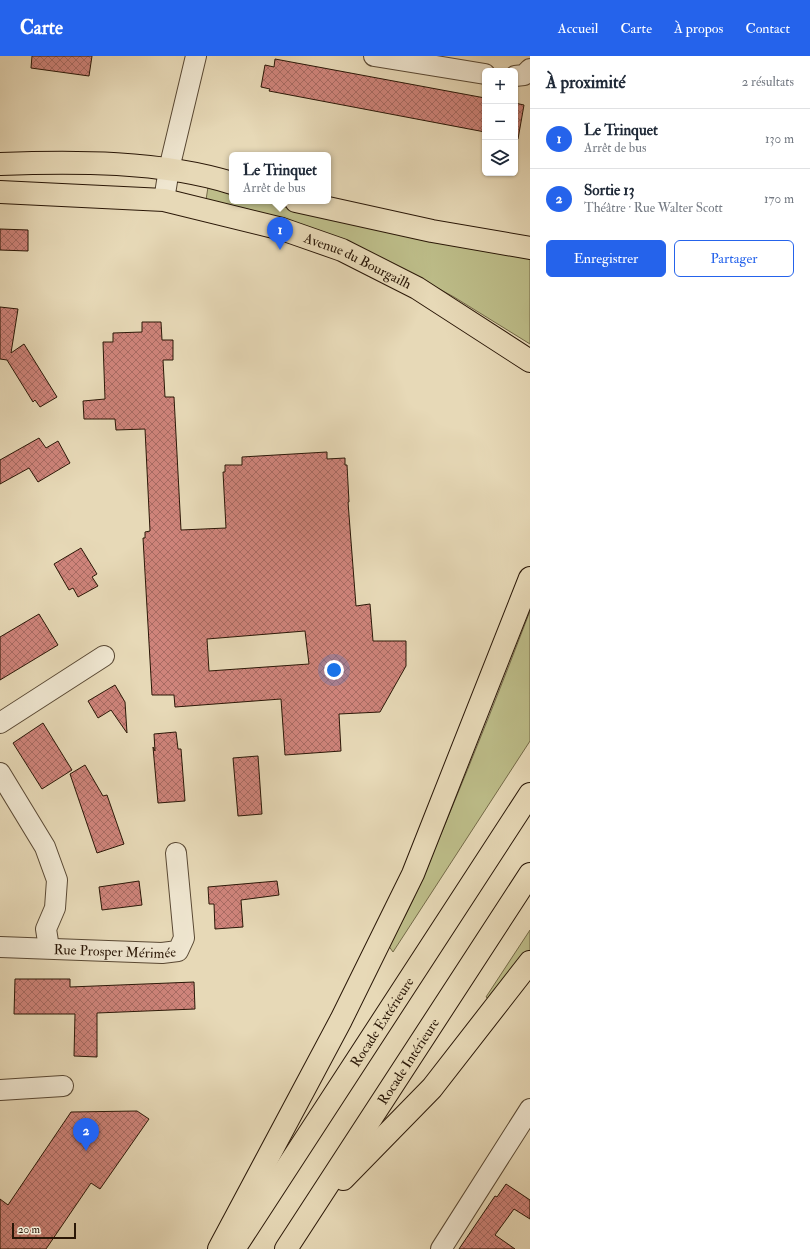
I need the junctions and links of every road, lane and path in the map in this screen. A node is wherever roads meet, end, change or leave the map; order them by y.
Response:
1 (196, 56) edge
2 (374, 56) edge
3 (530, 69) edge
4 (482, 74) edge
5 (518, 76) edge
6 (0, 164) edge
7 (169, 169) junction
8 (229, 182) edge
9 (0, 192) edge
10 (164, 200) junction
11 (310, 204) edge
12 (530, 248) edge
13 (530, 361) edge
14 (530, 578) edge
15 (104, 656) dead end
16 (0, 723) edge
17 (0, 773) edge
18 (530, 794) edge
19 (176, 853) dead end
20 (530, 874) edge
21 (0, 947) edge
22 (49, 948) junction
23 (530, 962) edge
24 (63, 1086) dead end
25 (0, 1090) edge
26 (530, 1109) edge
27 (308, 1216) junction
28 (218, 1249) edge
29 (234, 1249) edge
30 (286, 1249) edge
31 (441, 1249) edge

1 - 7 street
2 - 4 street
3 - 5 street
6 - 7 main road
7 - 8 main road
7 - 10 street
9 - 10 main road, Avenue du Bourgailh
10 - 13 main road, Avenue du Bourgailh
11 - 12 main road
14 - 28 main road
15 - 16 street
17 - 22 street
18 - 29 main road, Rocade Extérieure
19 - 22 street, Rue Prosper Mérimée
20 - 27 main road, Rocade Intérieure
21 - 22 street, Rue Prosper Mérimée
23 - 27 main road
24 - 25 street
26 - 31 street
27 - 30 main road, Rocade Intérieure

